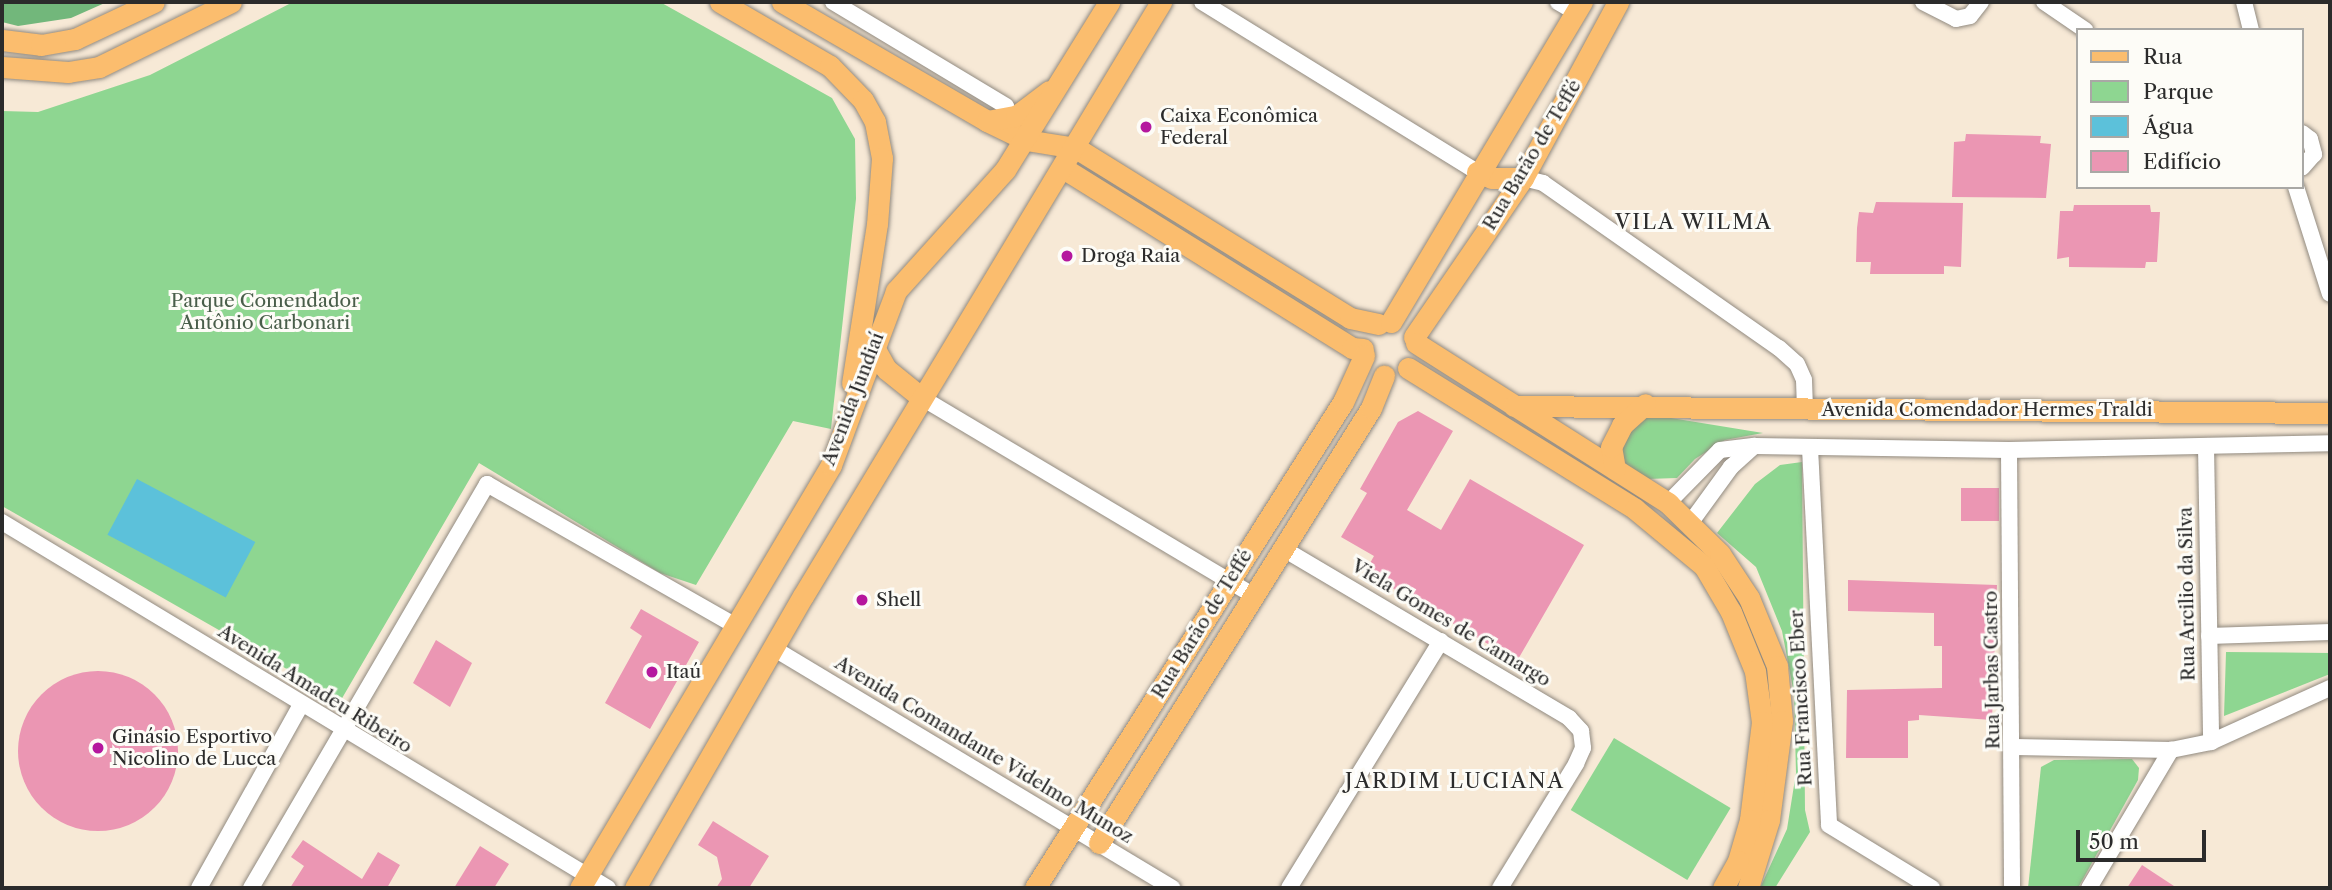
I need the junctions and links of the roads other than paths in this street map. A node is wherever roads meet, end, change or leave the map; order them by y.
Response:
1 (154, 2) edge
2 (231, 2) edge
3 (720, 2) edge
4 (782, 2) edge
5 (833, 2) edge
6 (1109, 2) edge
7 (1161, 2) edge
8 (1202, 2) edge
9 (1923, 2) edge
10 (1981, 2) edge
11 (2244, 2) edge
12 (1572, 5) edge
13 (2047, 5) edge
14 (1614, 10) edge
15 (2082, 28) edge
16 (2251, 28) edge
17 (2, 40) edge
18 (932, 62) junction
19 (2, 67) edge
20 (1059, 82) junction
21 (919, 85) junction
22 (1006, 106) dead end
23 (987, 121) junction
24 (2304, 135) edge
25 (1026, 141) junction
26 (2313, 146) junction
27 (2330, 146) edge
28 (1076, 148) junction
29 (2304, 166) edge
30 (1063, 168) junction
31 (1477, 172) junction
32 (1524, 178) junction
33 (2297, 189) edge
34 (2330, 294) edge
35 (862, 307) junction
36 (1384, 323) junction
37 (1415, 340) junction
38 (874, 348) junction
39 (1363, 352) junction
40 (1408, 368) junction
41 (1384, 375) junction
42 (922, 398) junction
43 (1645, 404) junction
44 (1514, 406) junction
45 (1805, 409) junction
46 (2330, 413) edge
47 (845, 429) junction
48 (2330, 443) edge
49 (1755, 446) junction
50 (2206, 446) junction
51 (1810, 448) junction
52 (2010, 450) junction
53 (1615, 469) junction
54 (1668, 503) junction
55 (2, 522) edge
56 (1691, 522) junction
57 (1282, 548) junction
58 (1228, 582) junction
59 (1253, 595) junction
60 (734, 625) junction
61 (2330, 632) edge
62 (2209, 636) junction
63 (1441, 640) junction
64 (773, 648) junction
65 (2330, 688) edge
66 (302, 705) junction
67 (343, 732) junction
68 (2211, 742) junction
69 (2015, 747) junction
70 (2171, 750) junction
71 (1103, 784) junction
72 (1114, 819) junction
73 (1074, 828) junction
74 (1099, 843) junction
75 (584, 882) edge
76 (199, 888) edge
77 (251, 888) edge
78 (608, 888) edge
79 (635, 888) edge
80 (1035, 888) edge
81 (1173, 888) edge
82 (1289, 888) edge
83 (1500, 888) edge
84 (1723, 888) edge
85 (1748, 888) edge
86 (1932, 888) edge
87 (2012, 888) edge
88 (2089, 888) edge

1 - 17 main road
2 - 19 main road
3 - 35 main road
4 - 21 main road
5 - 18 street
6 - 20 main road, Avenida Jundiaí
7 - 28 main road
8 - 31 street
9 - 10 street
11 - 16 street
12 - 14 main road
12 - 31 main road, Rua Barão de Teffé
13 - 15 street
14 - 32 main road, Rua Barão de Teffé
18 - 21 street
18 - 22 street
20 - 23 main road
20 - 25 main road, Avenida Jundiaí
21 - 23 main road
23 - 25 main road
24 - 26 street
25 - 28 main road
25 - 38 main road, Avenida Jundiaí
26 - 27 street
26 - 29 street
28 - 30 main road
28 - 36 main road
30 - 39 main road
30 - 42 main road
31 - 32 main road
31 - 36 main road, Rua Barão de Teffé
32 - 37 main road, Rua Barão de Teffé
32 - 45 street
33 - 34 street
35 - 38 main road
35 - 47 main road
36 - 37 main road
36 - 39 main road
37 - 40 main road
37 - 44 main road
38 - 42 main road
38 - 47 main road, Avenida Jundiaí
39 - 41 main road
39 - 58 main road, Rua Barão de Teffé
40 - 41 main road
40 - 84 main road
41 - 57 main road, Rua Barão de Teffé
42 - 58 street
42 - 64 main road
43 - 44 main road, Avenida Comendador Hermes Traldi
43 - 45 main road, Avenida Comendador Hermes Traldi
43 - 53 main road
44 - 53 main road
45 - 46 main road, Avenida Comendador Hermes Traldi
47 - 60 main road, Avenida Jundiaí
48 - 50 street
49 - 51 street
49 - 54 street
49 - 56 street
50 - 52 street
50 - 62 street, Rua Arcilio da Silva
51 - 52 street
51 - 86 street, Rua Francisco Eber
52 - 69 street, Rua Jarbas Castro
53 - 54 main road
54 - 56 main road
55 - 66 street, Avenida Amadeu Ribeiro
56 - 85 main road
57 - 59 main road, Rua Barão de Teffé
57 - 63 street, Viela Gomes de Camargo
58 - 59 street
58 - 71 main road, Rua Barão de Teffé
59 - 72 main road, Rua Barão de Teffé
60 - 67 street
60 - 75 main road, Avenida Jundiaí
61 - 62 street
62 - 68 street, Rua Arcilio da Silva
63 - 82 street
63 - 83 street, Viela Gomes de Camargo
64 - 73 street, Avenida Comandante Videlmo Munoz
64 - 79 main road
65 - 68 street
66 - 67 street, Avenida Amadeu Ribeiro
66 - 76 street
67 - 75 street, Avenida Amadeu Ribeiro
67 - 77 street
68 - 70 street
69 - 70 street
69 - 87 street, Rua Jarbas Castro
70 - 88 street
71 - 72 main road
71 - 73 main road, Rua Barão de Teffé
72 - 74 main road, Rua Barão de Teffé
73 - 74 street, Avenida Comandante Videlmo Munoz
73 - 80 main road, Rua Barão de Teffé
74 - 81 street, Avenida Comandante Videlmo Munoz
75 - 78 street, Avenida Amadeu Ribeiro

